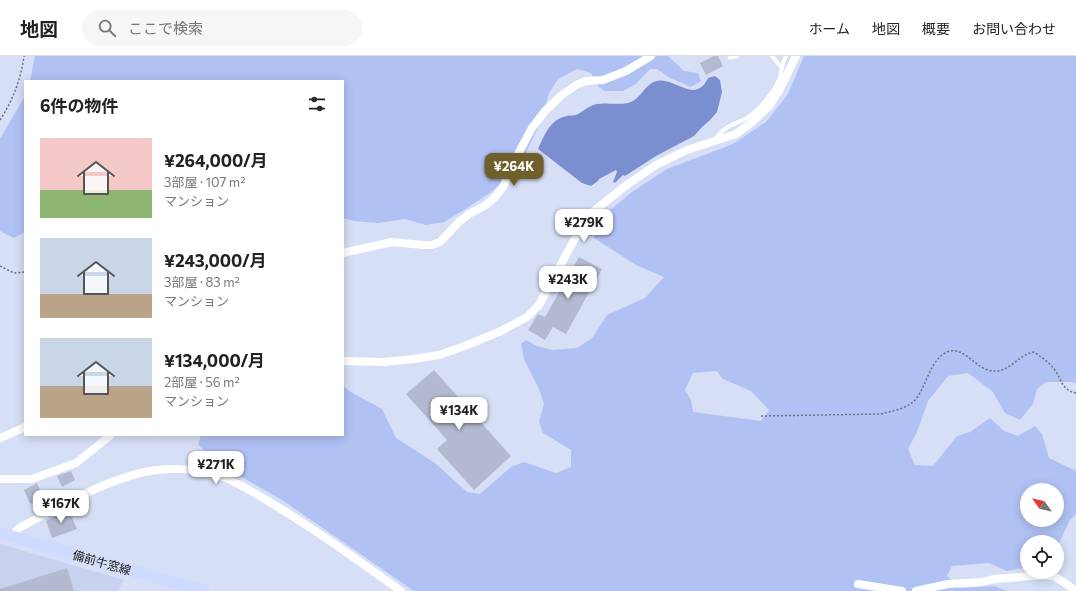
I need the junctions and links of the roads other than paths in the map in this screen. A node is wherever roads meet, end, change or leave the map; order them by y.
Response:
1 (651, 56) edge
2 (737, 56) edge
3 (772, 56) edge
4 (786, 56) edge
5 (796, 56) edge
6 (730, 58) dead end
7 (781, 67) junction
8 (715, 141) junction
9 (344, 253) edge
10 (344, 361) edge
11 (24, 427) edge
12 (110, 436) edge
13 (0, 438) edge
14 (0, 479) edge
15 (6, 535) edge
16 (858, 584) dead end
17 (204, 591) edge
18 (401, 591) edge
19 (902, 591) edge
20 (916, 591) edge
21 (1076, 591) edge

1 - 9 street
2 - 6 lane
3 - 7 lane
4 - 7 lane
5 - 8 street
7 - 8 lane
8 - 10 street
11 - 13 street
12 - 14 street
15 - 17 main road, 備前牛窓線
15 - 18 street
16 - 19 street
20 - 21 street

